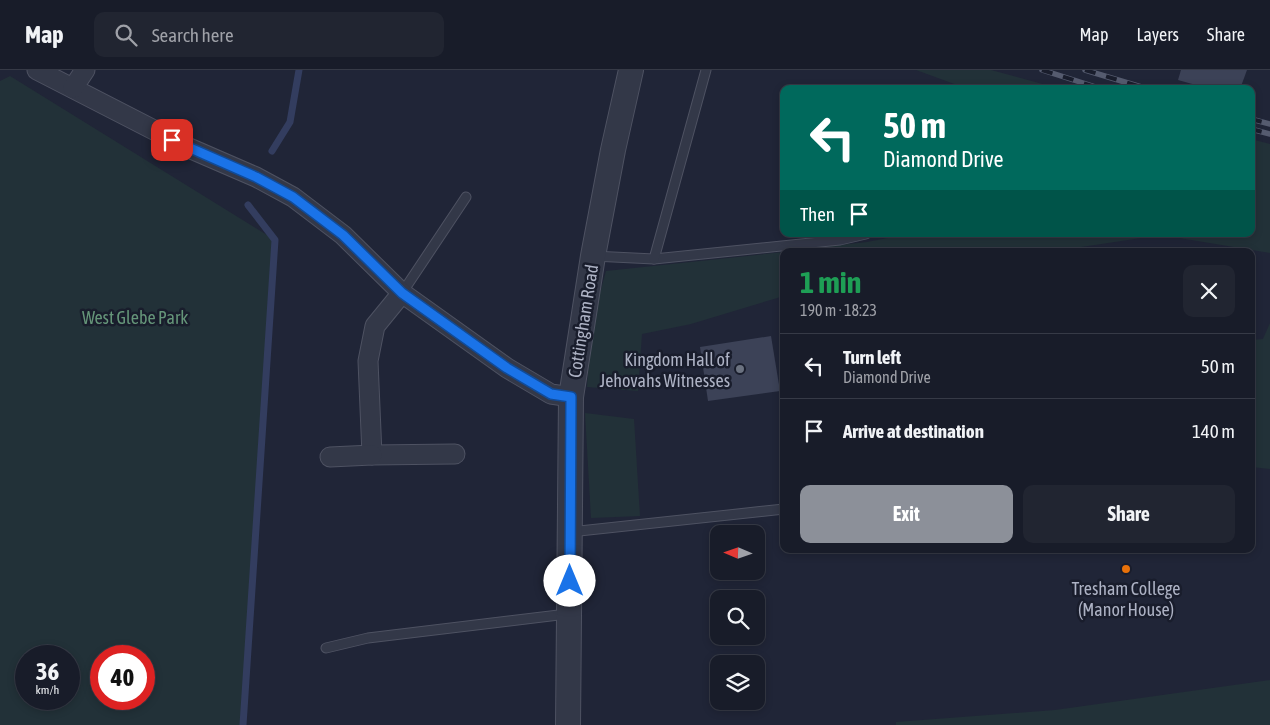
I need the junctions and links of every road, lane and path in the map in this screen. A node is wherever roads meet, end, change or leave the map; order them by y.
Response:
1 (37, 70) edge
2 (85, 70) edge
3 (631, 70) edge
4 (706, 70) edge
5 (73, 88) junction
6 (466, 197) dead end
7 (853, 237) edge
8 (593, 256) junction
9 (654, 259) junction
10 (402, 293) junction
11 (571, 397) junction
12 (455, 454) dead end
13 (372, 455) junction
14 (330, 457) dead end
15 (780, 509) edge
16 (570, 532) junction
17 (570, 614) junction
18 (326, 648) dead end
19 (568, 725) edge

1 - 5 street
2 - 5 street
3 - 8 street, Cottingham Road
4 - 9 lane
5 - 10 street
6 - 10 lane
7 - 9 lane
8 - 9 lane
8 - 11 street, Cottingham Road
10 - 11 street
10 - 13 street
11 - 16 street, Cottingham Road
12 - 13 street
13 - 14 street
15 - 16 lane
16 - 17 street, Cottingham Road
17 - 18 lane
17 - 19 street, Cottingham Road

